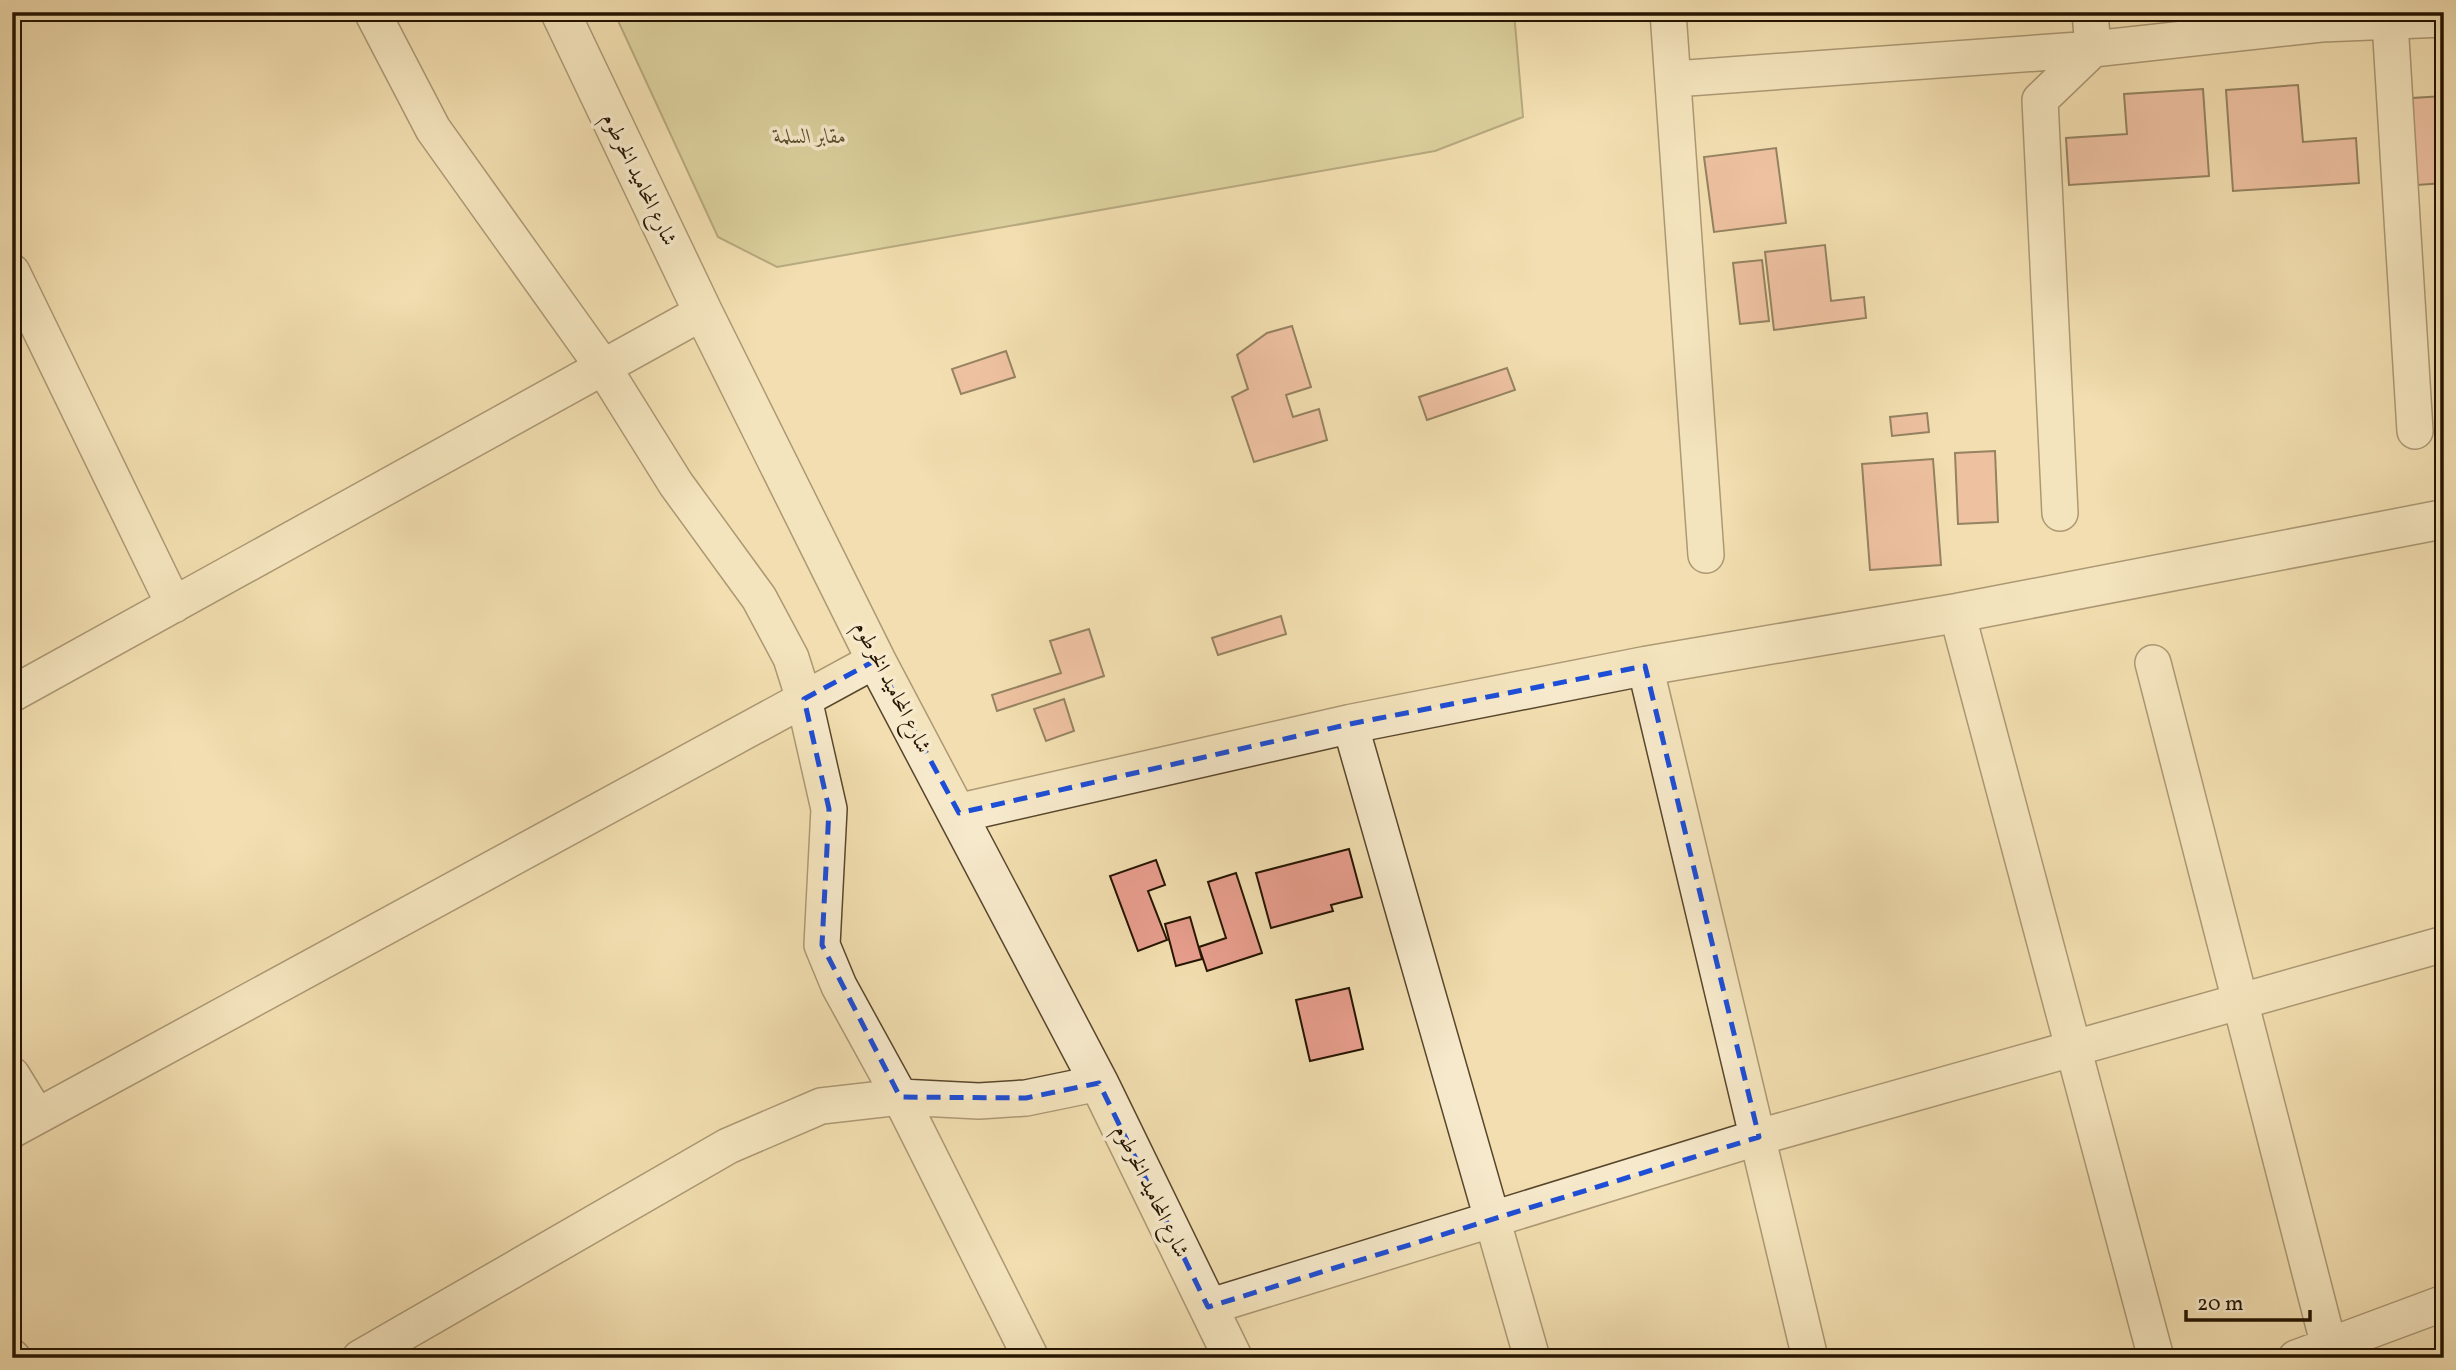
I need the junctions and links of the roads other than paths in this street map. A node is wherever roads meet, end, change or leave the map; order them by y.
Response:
1 (372, 12) edge
2 (560, 12) edge
3 (1668, 12) edge
4 (2090, 12) edge
5 (2321, 18) edge
6 (2444, 19) edge
7 (2390, 22) junction
8 (2093, 49) junction
9 (1674, 79) junction
10 (12, 272) edge
11 (704, 312) junction
12 (603, 367) junction
13 (2415, 431) dead end
14 (2060, 513) dead end
15 (2444, 519) edge
16 (1706, 555) dead end
17 (174, 605) junction
18 (1957, 613) junction
19 (876, 660) junction
20 (2153, 663) dead end
21 (1645, 666) junction
22 (12, 694) edge
23 (804, 699) junction
24 (1350, 724) junction
25 (958, 813) junction
26 (2444, 944) edge
27 (2239, 1002) junction
28 (2071, 1049) junction
29 (12, 1075) edge
30 (1099, 1083) junction
31 (900, 1097) junction
32 (24, 1123) edge
33 (1759, 1137) junction
34 (1491, 1220) junction
35 (2444, 1303) edge
36 (1208, 1307) junction
37 (2331, 1351) edge
38 (360, 1358) edge
39 (1031, 1358) edge
40 (1233, 1358) edge
41 (1532, 1358) edge
42 (1810, 1358) edge
43 (2156, 1358) edge
44 (2296, 1358) edge

1 - 12 street
2 - 11 street, شارع المحاميد الخرطوم
3 - 9 street
4 - 8 street
5 - 7 street
5 - 8 street
6 - 7 street
7 - 13 street
8 - 9 street
8 - 14 street
9 - 16 street
10 - 17 street
11 - 12 street
11 - 19 street, شارع المحاميد الخرطوم
12 - 17 street
12 - 23 street
15 - 18 street
17 - 22 street
18 - 21 street
18 - 28 street
19 - 23 street
19 - 25 street, شارع المحاميد الخرطوم
20 - 27 street
21 - 24 street
21 - 33 street
23 - 31 street
23 - 32 street
24 - 25 street
24 - 34 street
25 - 30 street, شارع المحاميد الخرطوم
26 - 27 street
27 - 28 street
27 - 37 street
28 - 33 street
28 - 43 street
29 - 32 street
30 - 31 street
30 - 36 street, شارع المحاميد الخرطوم
31 - 38 street
31 - 39 street
33 - 34 street
33 - 42 street
34 - 36 street
34 - 41 street
35 - 37 street
36 - 40 street, شارع المحاميد الخرطوم
37 - 44 street

